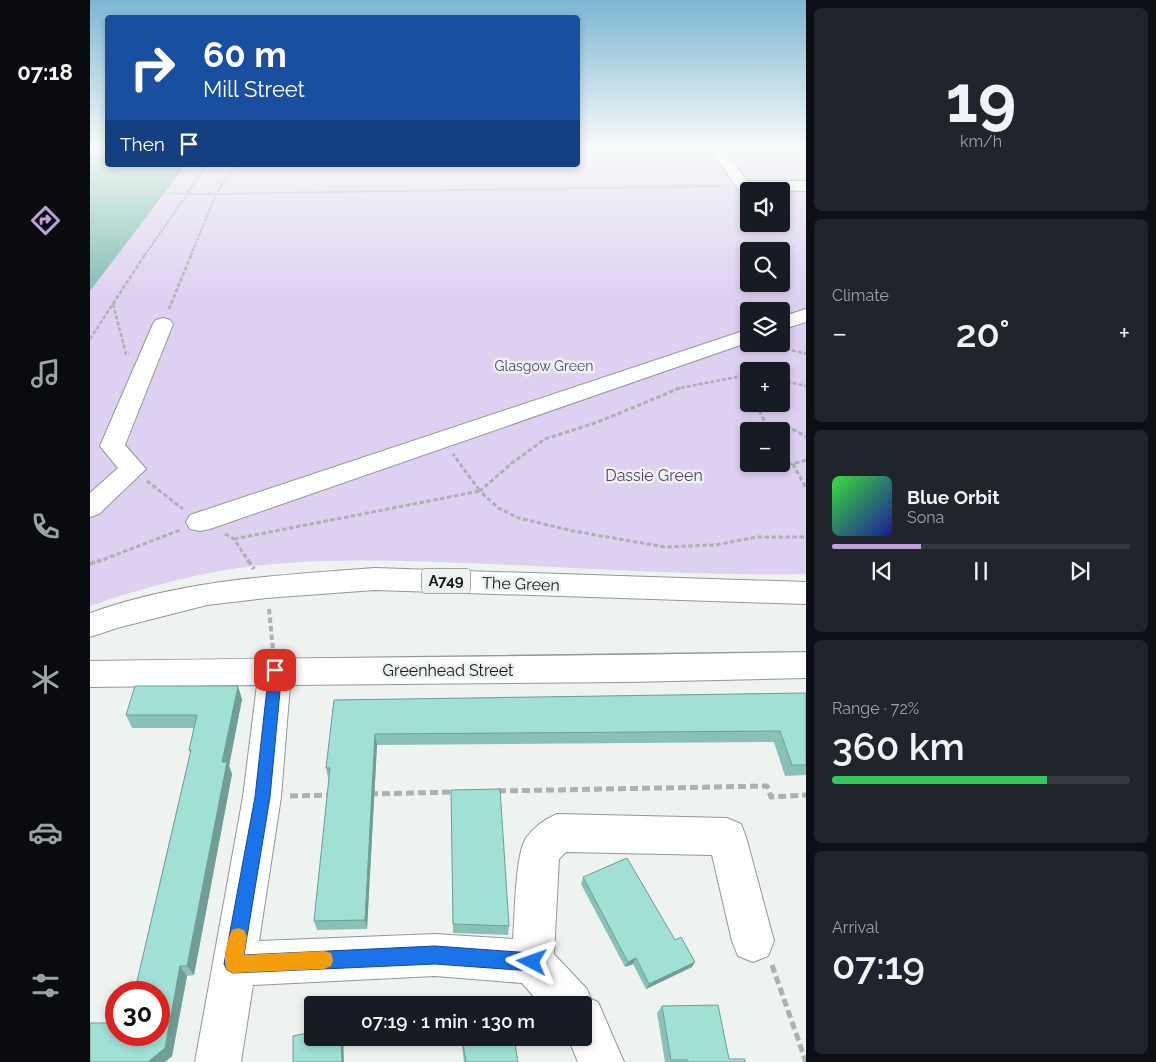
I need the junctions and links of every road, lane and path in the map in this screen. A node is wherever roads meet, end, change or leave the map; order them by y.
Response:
1 (183, 199) edge
2 (214, 199) edge
3 (113, 304) junction
4 (806, 316) edge
5 (790, 321) edge
6 (163, 324) joint
7 (740, 338) edge
8 (90, 339) edge
9 (790, 350) edge
10 (150, 354) junction
11 (806, 354) edge
12 (740, 376) edge
13 (790, 382) edge
14 (806, 386) edge
15 (790, 428) edge
16 (806, 437) edge
17 (443, 441) junction
18 (806, 460) edge
19 (790, 464) edge
20 (793, 464) junction
21 (806, 488) edge
22 (480, 491) junction
23 (90, 508) edge
24 (200, 522) joint
25 (806, 537) edge
26 (234, 538) dead end
27 (90, 564) edge
28 (266, 587) junction
29 (806, 593) edge
30 (90, 625) edge
31 (806, 665) edge
32 (275, 670) junction
33 (90, 674) edge
34 (492, 791) edge
35 (462, 792) edge
36 (364, 794) edge
37 (335, 795) edge
38 (806, 795) edge
39 (262, 797) junction
40 (753, 941) joint
41 (532, 962) junction
42 (233, 964) junction
43 (563, 996) edge
44 (592, 1040) edge
45 (218, 1062) edge
46 (602, 1062) edge
47 (806, 1062) edge

1 - 3 path
2 - 6 path
3 - 8 path
3 - 10 path
4 - 5 street
6 - 10 street
7 - 17 street
9 - 11 path
10 - 23 street
12 - 22 path
13 - 14 path
15 - 16 path
17 - 22 path
17 - 24 street
18 - 20 path
19 - 20 path
20 - 21 path
22 - 25 path
22 - 26 path
24 - 27 path
28 - 29 street, The Green / A749
28 - 30 street, The Green / A749
28 - 32 path
31 - 32 street, Greenhead Street
32 - 33 street, Greenhead Street
32 - 39 street
34 - 38 path
35 - 36 path
37 - 39 path
39 - 42 street
40 - 41 street
40 - 47 path
41 - 42 street
41 - 43 street
42 - 45 street
44 - 46 street

